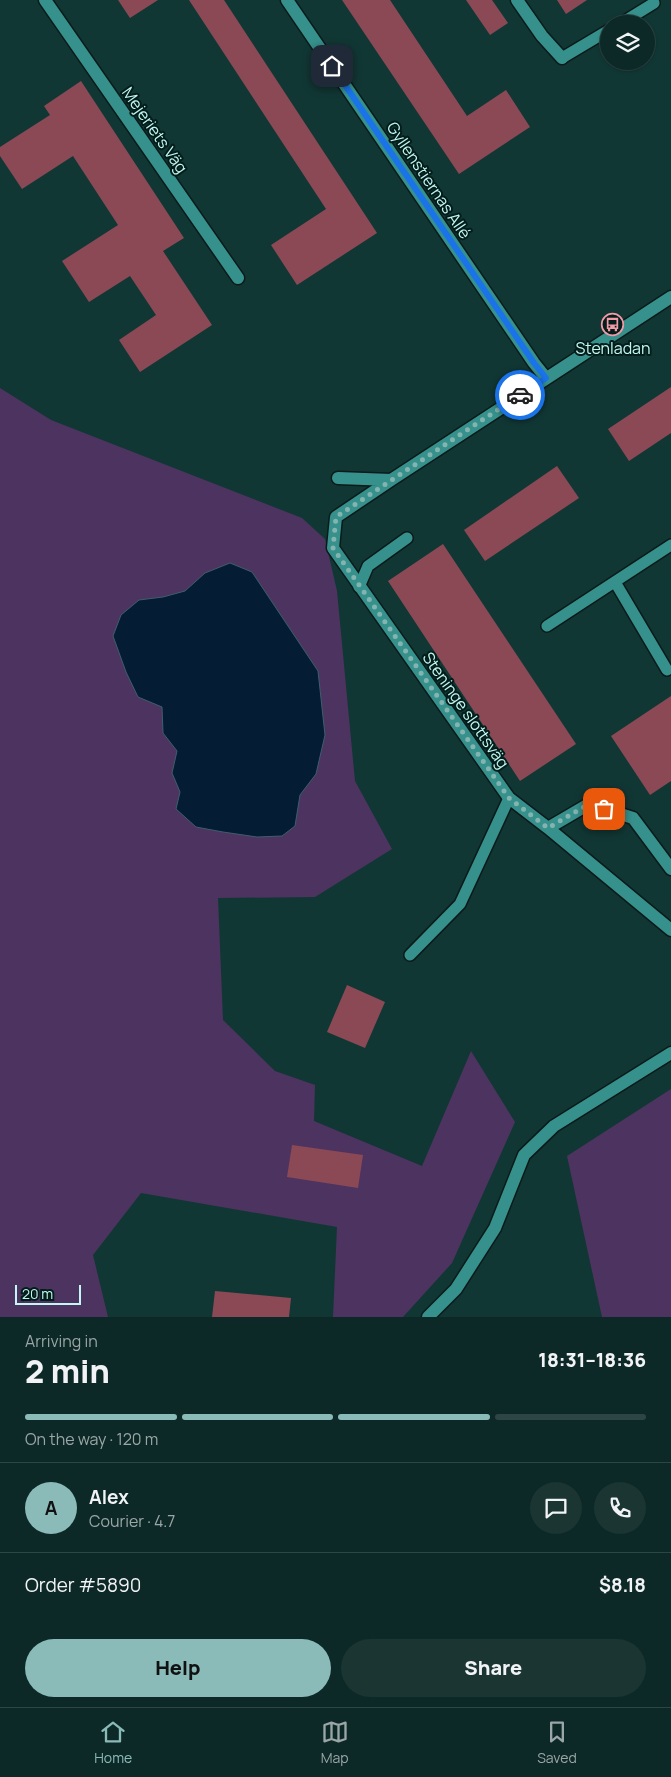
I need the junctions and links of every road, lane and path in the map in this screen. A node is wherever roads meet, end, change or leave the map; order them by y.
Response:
1 (45, 0) edge
2 (287, 0) edge
3 (517, 0) edge
4 (654, 3) dead end
5 (635, 15) edge
6 (600, 35) edge
7 (562, 58) joint
8 (238, 278) dead end
9 (671, 297) edge
10 (546, 378) junction
11 (338, 478) dead end
12 (391, 480) junction
13 (407, 538) dead end
14 (671, 545) edge
15 (615, 582) junction
16 (359, 587) junction
17 (547, 626) dead end
18 (666, 670) dead end
19 (509, 798) junction
20 (548, 828) junction
21 (671, 869) edge
22 (671, 930) edge
23 (410, 955) dead end
24 (671, 1053) edge
25 (428, 1317) edge

1 - 8 street, Mejeriets Väg
2 - 10 street, Gyllenstiernas Allé
3 - 7 street
4 - 5 lane
6 - 7 lane
9 - 10 street, Steninge slottsväg
10 - 12 street, Steninge slottsväg
11 - 12 street
12 - 16 street, Steninge slottsväg
13 - 16 lane
14 - 15 lane
15 - 17 lane
15 - 18 lane
16 - 19 street, Steninge slottsväg
19 - 20 street, Steninge slottsväg
19 - 23 lane
20 - 21 street
20 - 22 street, Steninge slottsväg
24 - 25 street

